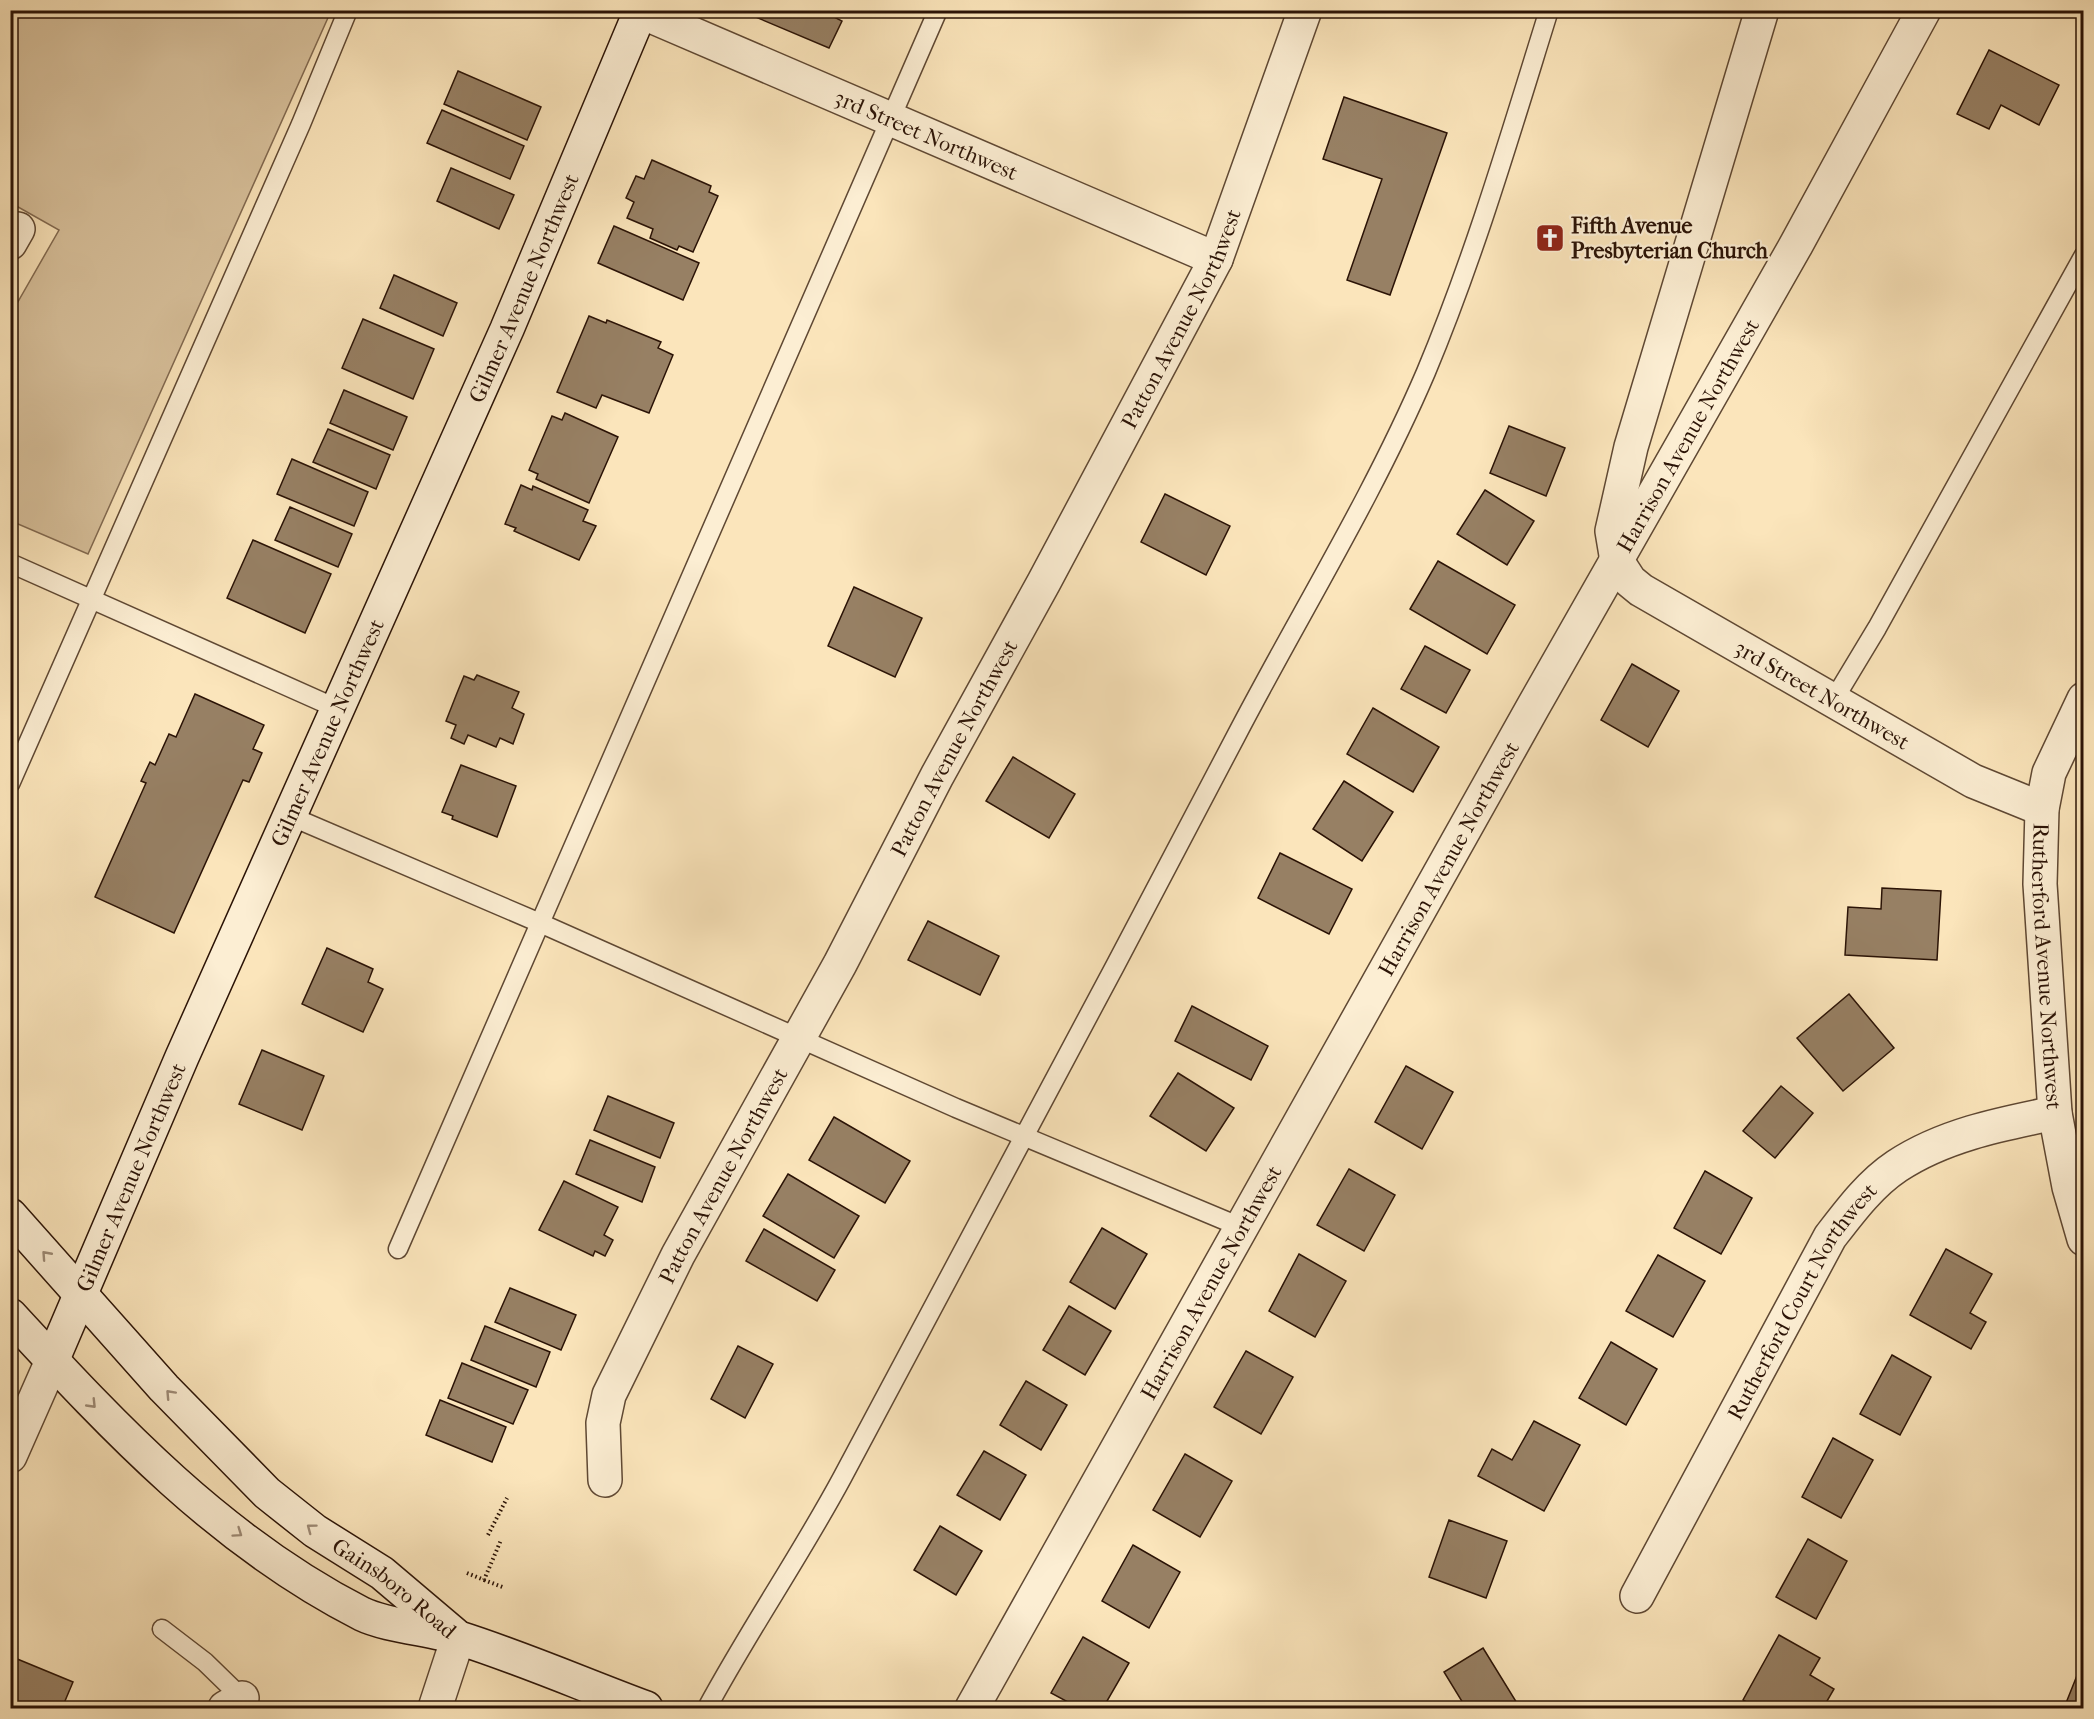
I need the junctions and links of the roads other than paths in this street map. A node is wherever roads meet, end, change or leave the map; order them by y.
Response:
1 (348, 10) edge
2 (938, 10) edge
3 (1305, 10) edge
4 (1549, 10) edge
5 (1762, 10) edge
6 (1924, 10) edge
7 (639, 11) edge
8 (891, 118) junction
9 (2084, 255) edge
10 (1216, 259) junction
11 (1617, 561) junction
12 (10, 564) edge
13 (92, 598) junction
14 (2084, 699) edge
15 (1833, 702) junction
16 (338, 709) junction
17 (10, 784) edge
18 (2042, 808) junction
19 (290, 816) junction
20 (540, 923) junction
21 (798, 1038) junction
22 (2055, 1113) junction
23 (1025, 1137) junction
24 (10, 1215) edge
25 (1243, 1228) junction
26 (2084, 1239) edge
27 (398, 1249) dead end
28 (81, 1294) junction
29 (10, 1315) edge
30 (52, 1361) junction
31 (10, 1456) edge
32 (605, 1480) dead end
33 (1637, 1596) dead end
34 (162, 1629) dead end
35 (458, 1638) junction
36 (233, 1703) edge
37 (435, 1708) edge
38 (646, 1708) edge
39 (707, 1708) edge
40 (972, 1708) edge

1 - 13 lane
2 - 8 lane
3 - 10 street, Patton Avenue Northwest
4 - 23 lane
5 - 11 street
6 - 11 street, Harrison Avenue Northwest
7 - 8 street, 3rd Street Northwest
7 - 16 street, Gilmer Avenue Northwest
8 - 10 street, 3rd Street Northwest
8 - 20 lane
9 - 15 lane
10 - 21 street, Patton Avenue Northwest
11 - 15 street, 3rd Street Northwest
11 - 25 street, Harrison Avenue Northwest
12 - 13 lane
13 - 16 lane
13 - 17 lane
14 - 18 street, Rutherford Avenue Northwest
15 - 18 street, 3rd Street Northwest
16 - 19 street, Gilmer Avenue Northwest
18 - 22 street, Rutherford Avenue Northwest
19 - 20 lane
19 - 28 street, Gilmer Avenue Northwest
20 - 21 lane
20 - 27 lane
21 - 23 lane
21 - 32 street, Patton Avenue Northwest
22 - 26 street, Rutherford Avenue Northwest
22 - 33 street, Rutherford Court Northwest
23 - 25 lane
23 - 39 lane
28 -> 24 street, Gainsboro Road
25 - 40 street, Harrison Avenue Northwest
28 - 30 street, Gilmer Avenue Northwest
35 -> 28 street, Gainsboro Road
29 - 30 street, Gainsboro Road
30 - 31 street, Gilmer Avenue Northwest
30 -> 35 street, Gainsboro Road
34 - 36 lane
35 - 37 street
35 - 38 street

